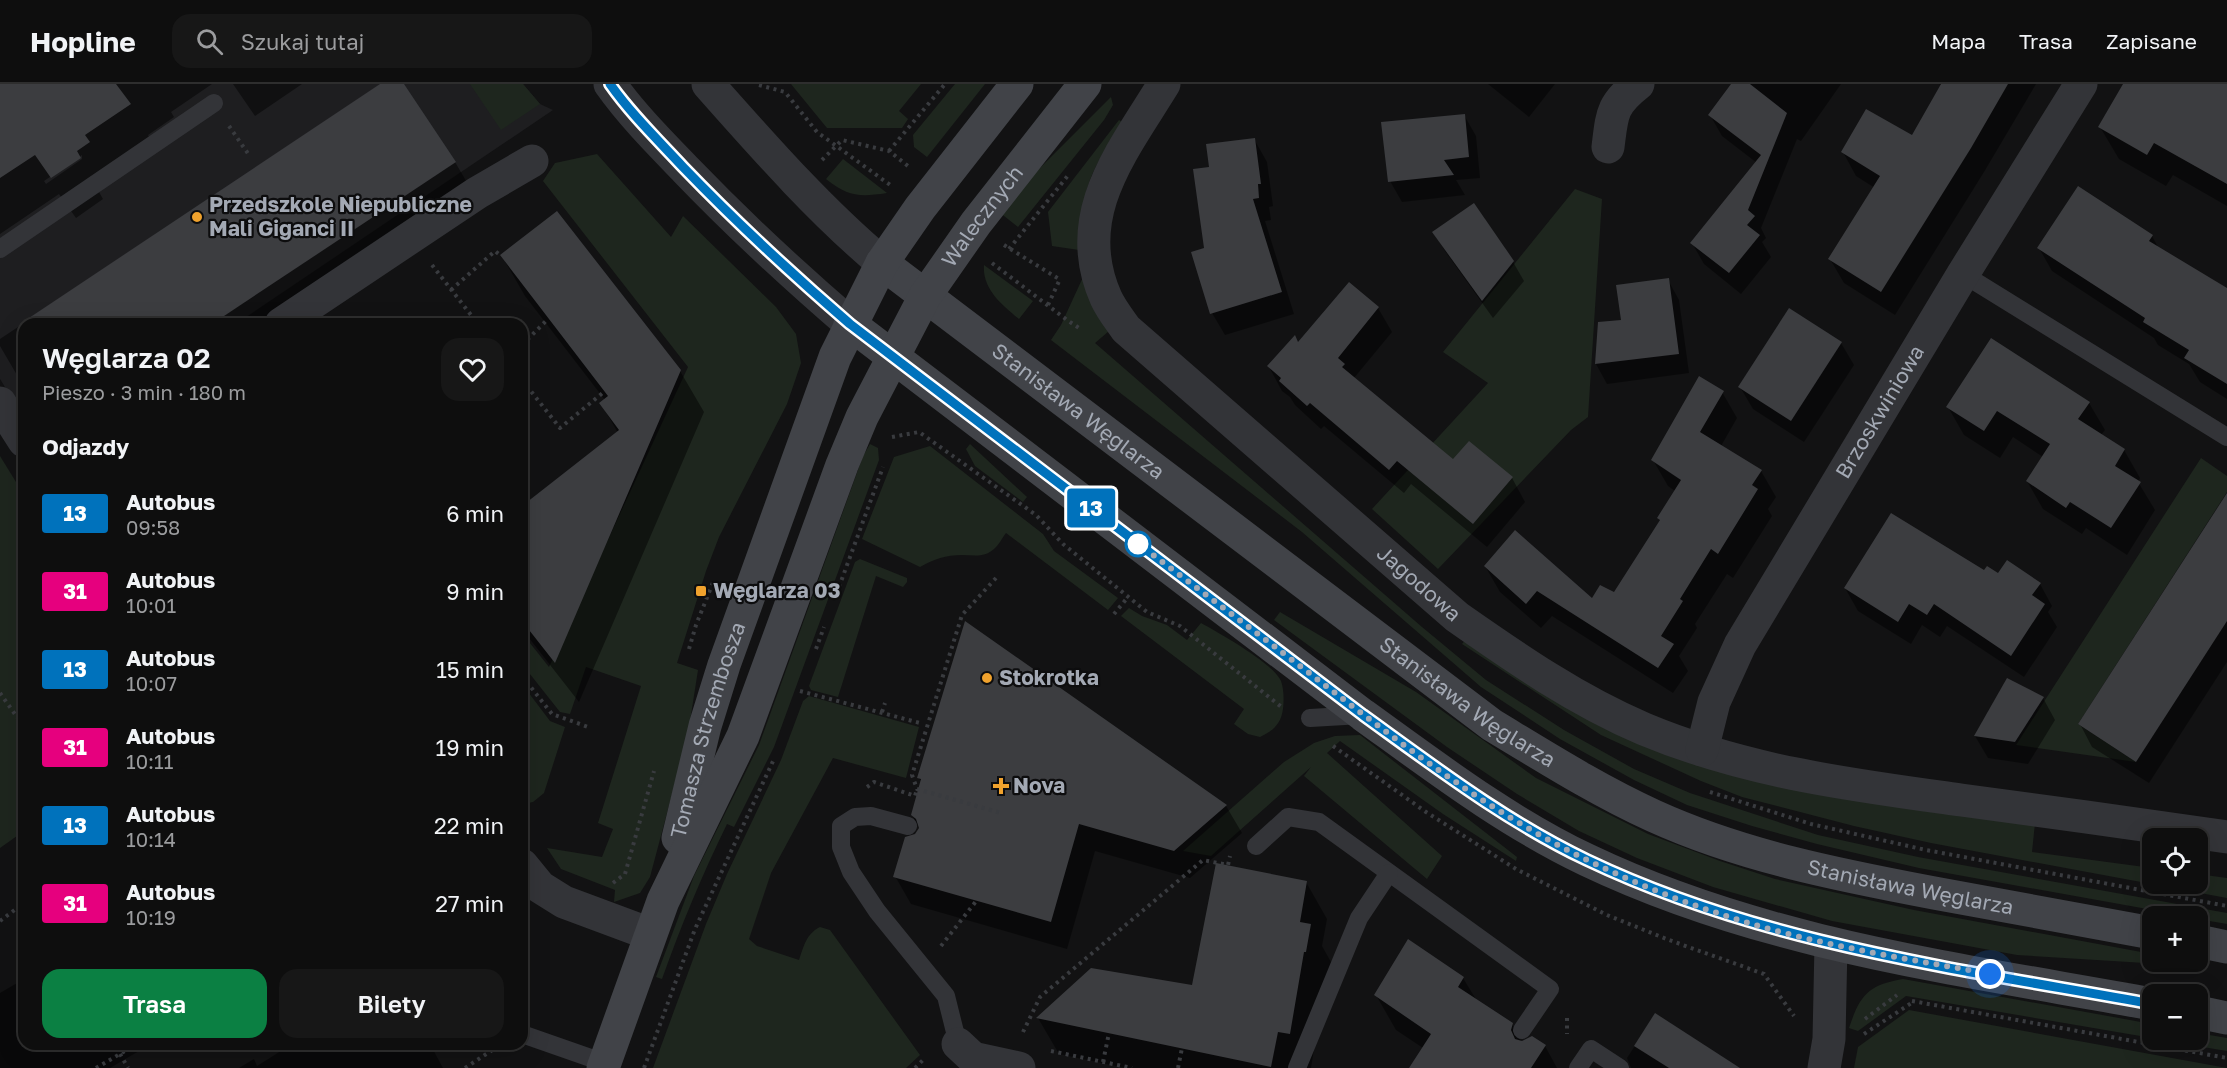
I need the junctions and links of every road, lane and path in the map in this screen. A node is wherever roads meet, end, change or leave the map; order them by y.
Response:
1 (610, 84) edge
2 (708, 84) edge
3 (945, 84) edge
4 (1017, 84) edge
5 (1084, 84) edge
6 (1164, 84) edge
7 (1638, 84) edge
8 (2082, 84) edge
9 (759, 86) dead end
10 (214, 103) dead end
11 (837, 145) dead end
12 (1608, 147) dead end
13 (889, 151) dead end
14 (532, 161) dead end
15 (0, 249) edge
16 (500, 255) dead end
17 (882, 263) junction
18 (430, 264) dead end
19 (1963, 274) junction
20 (451, 290) junction
21 (925, 296) junction
22 (289, 318) edge
23 (473, 318) edge
24 (548, 319) dead end
25 (850, 324) junction
26 (528, 339) edge
27 (893, 358) junction
28 (528, 388) edge
29 (605, 391) dead end
30 (0, 403) edge
31 (18, 432) edge
32 (2227, 437) edge
33 (996, 578) dead end
34 (1128, 597) dead end
35 (1114, 614) dead end
36 (528, 683) edge
37 (800, 691) dead end
38 (0, 693) edge
39 (885, 704) dead end
40 (882, 712) junction
41 (1363, 715) junction
42 (18, 718) edge
43 (1310, 718) dead end
44 (920, 723) dead end
45 (591, 728) dead end
46 (1702, 750) junction
47 (651, 785) dead end
48 (917, 789) junction
49 (915, 796) dead end
50 (1001, 813) dead end
51 (908, 826) dead end
52 (2227, 837) edge
53 (734, 846) dead end
54 (1256, 846) joint
55 (528, 872) edge
56 (1389, 873) junction
57 (610, 885) dead end
58 (663, 901) junction
59 (18, 908) edge
60 (0, 921) edge
61 (2142, 931) edge
62 (650, 934) junction
63 (1831, 944) junction
64 (2208, 944) edge
65 (2227, 947) edge
66 (1900, 993) dead end
67 (1907, 994) dead end
68 (1913, 1002) junction
69 (2142, 1002) edge
70 (2208, 1014) edge
71 (1566, 1016) dead end
72 (2227, 1018) edge
73 (1863, 1020) dead end
74 (1856, 1028) dead end
75 (1522, 1030) dead end
76 (1109, 1033) dead end
77 (528, 1036) edge
78 (1567, 1037) dead end
79 (958, 1044) joint
80 (1182, 1048) dead end
81 (127, 1050) edge
82 (1049, 1051) dead end
83 (120, 1054) junction
84 (2227, 1058) edge
85 (1103, 1062) junction
86 (919, 1064) dead end
87 (604, 1065) edge
88 (1016, 1067) edge
89 (96, 1068) edge
90 (128, 1068) edge
91 (644, 1068) edge
92 (923, 1068) edge
93 (1132, 1068) edge
94 (1178, 1068) edge
95 (1298, 1068) edge
96 (1578, 1068) edge
97 (1620, 1068) edge
98 (1824, 1068) edge

1 - 25 street
2 - 17 street
3 - 13 path
4 - 17 street
5 - 21 street, Walecznych
6 - 46 street, Jagodowa
7 - 12 street
8 - 19 street, Brzoskwiniowa
9 - 11 path
10 - 15 lane
14 - 22 street
16 - 20 path
17 - 21 street, Stanisława Węglarza
17 - 25 street
18 - 20 path
19 - 32 lane
19 - 46 street, Brzoskwiniowa
20 - 23 path
21 - 27 street, Walecznych
21 - 61 street, Stanisława Węglarza
24 - 26 path
25 - 27 street
25 - 58 street, Tomasza Strzembosza
27 - 41 street
27 - 58 street, Tomasza Strzembosza
28 - 29 path
30 - 31 street
33 - 48 path
34 - 35 path
36 - 45 path
37 - 40 path
38 - 42 path
39 - 40 path
40 - 44 path
41 - 43 lane
41 - 63 street
46 - 52 street, Jagodowa
47 - 57 path
48 - 49 path
48 - 50 path
51 - 79 lane
53 - 91 path
54 - 56 lane
54 - 88 path
55 - 62 street
56 - 75 lane
56 - 95 lane
58 - 62 street, Tomasza Strzembosza
59 - 60 path
62 - 87 street, Tomasza Strzembosza
63 - 69 street
63 - 98 street
64 - 65 street
66 - 73 path
67 - 68 path
68 - 74 path
68 - 84 path
70 - 72 street
71 - 78 path
76 - 85 path
77 - 87 lane
79 - 88 street
80 - 94 path
81 - 83 path
82 - 85 path
83 - 89 path
83 - 90 path
85 - 93 path
86 - 92 path
96 - 97 lane

